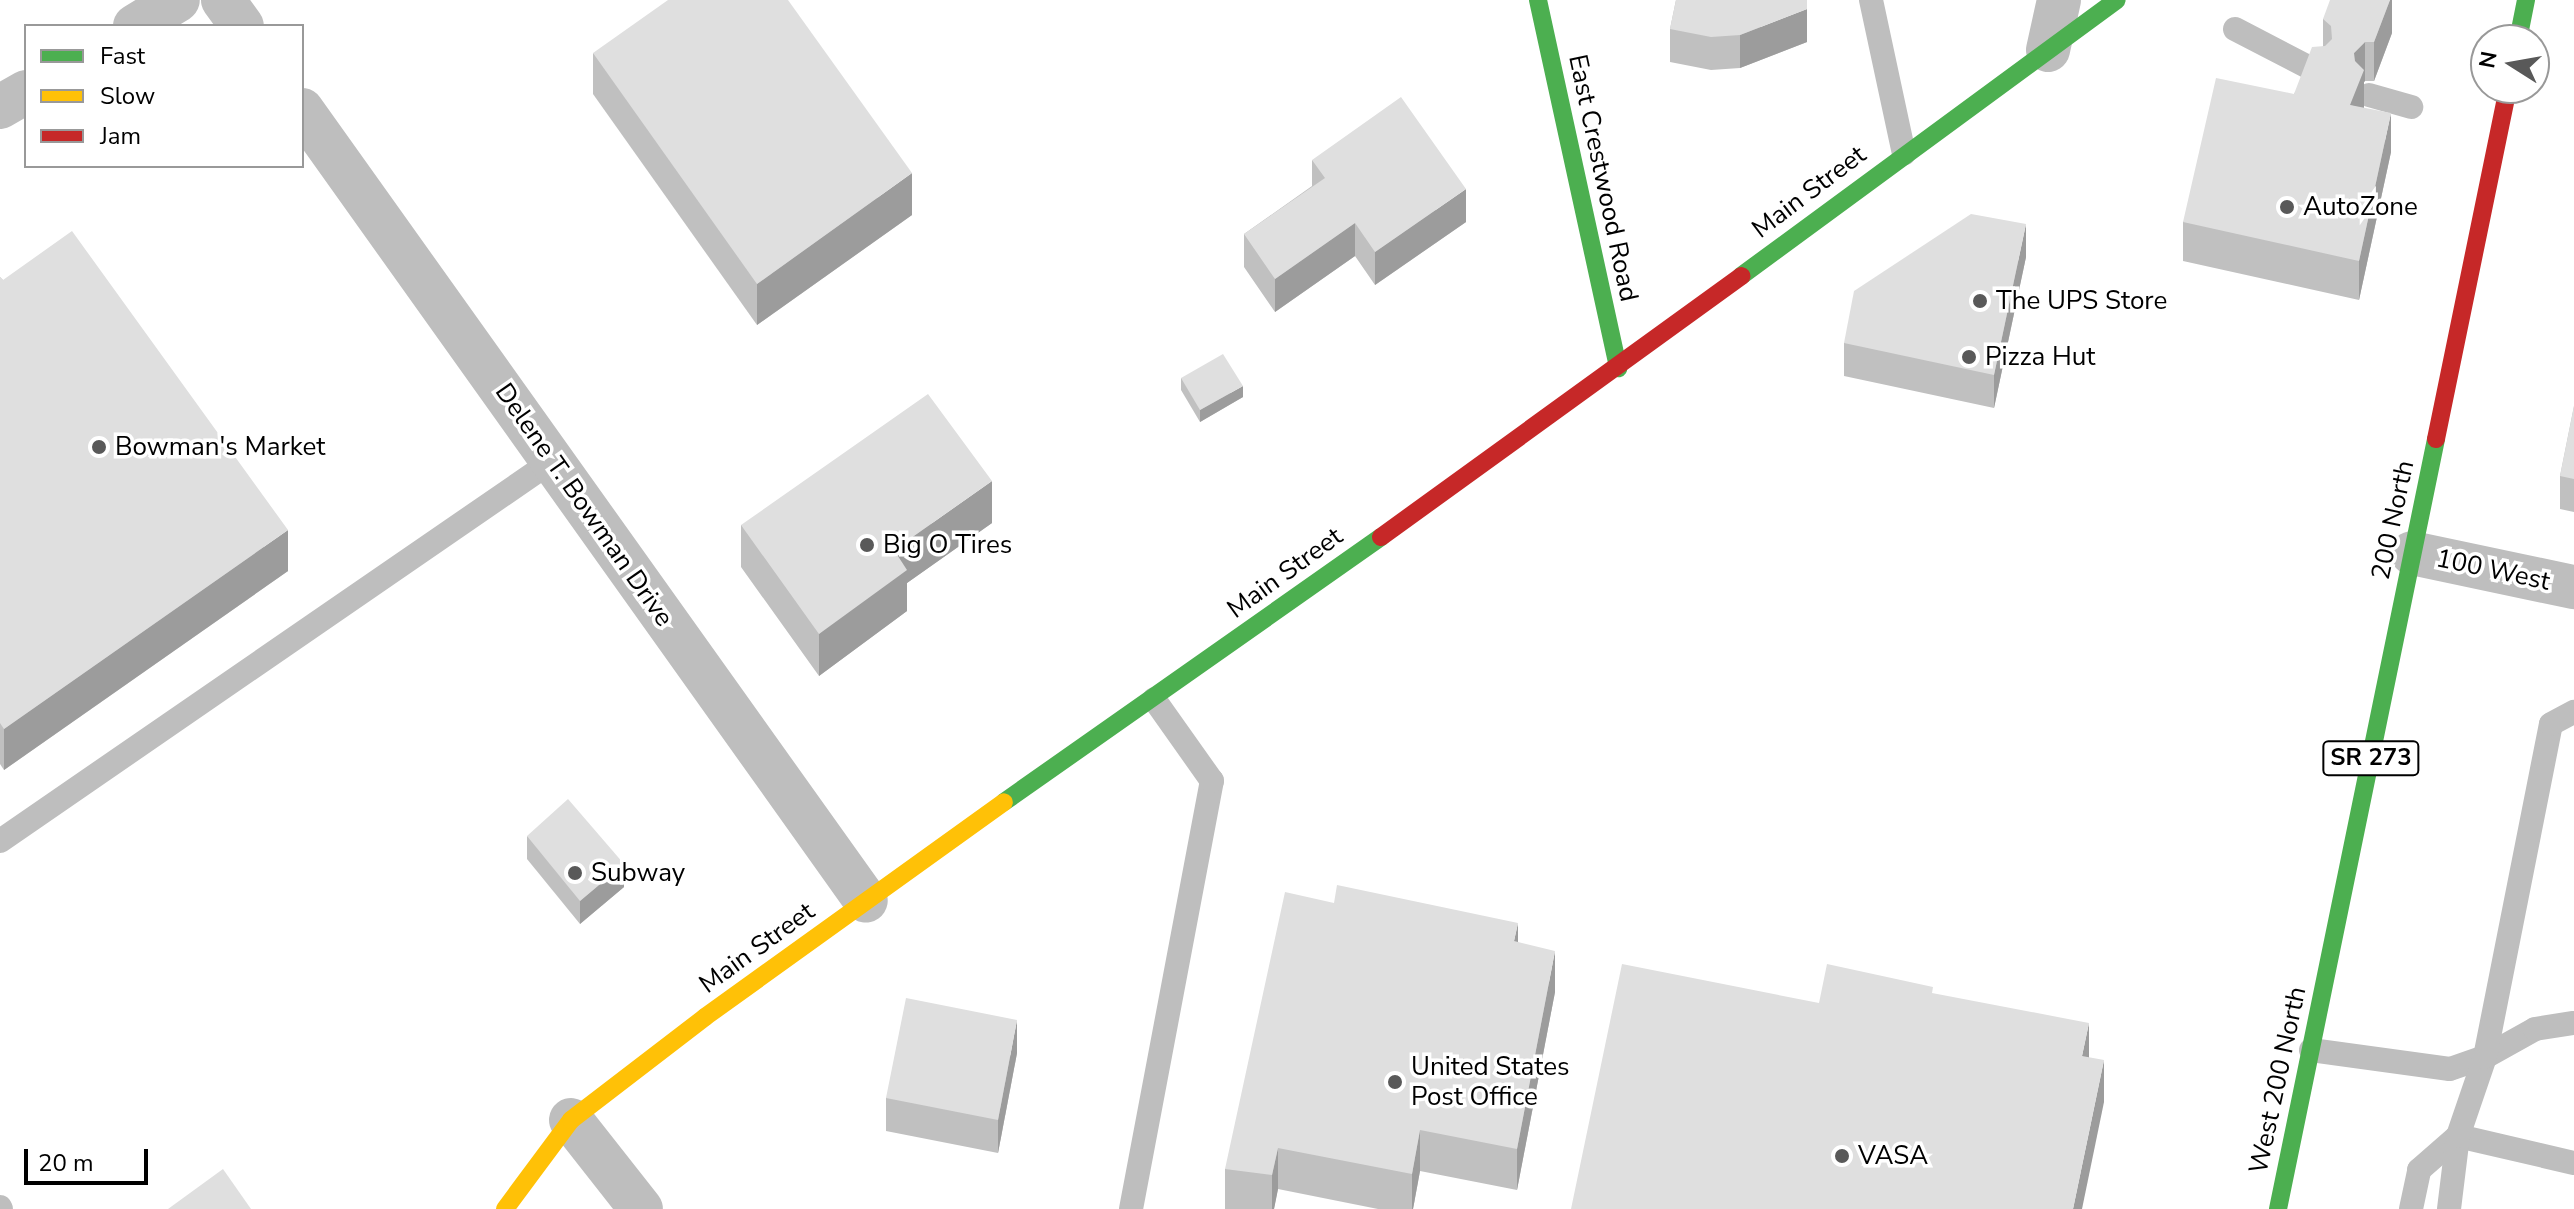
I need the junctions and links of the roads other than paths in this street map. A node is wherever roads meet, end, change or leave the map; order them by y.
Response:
1 (178, 0) edge
2 (223, 0) edge
3 (1538, 0) edge
4 (1871, 0) edge
5 (2059, 0) edge
6 (2117, 0) edge
7 (2526, 0) edge
8 (138, 24) edge
9 (241, 24) edge
10 (2521, 24) edge
11 (2235, 29) dead end
12 (2048, 50) junction
13 (2318, 72) edge
14 (24, 93) edge
15 (2369, 95) dead end
16 (2505, 104) edge
17 (0, 107) edge
18 (2411, 107) dead end
19 (304, 113) edge
20 (1904, 154) junction
21 (1618, 368) junction
22 (552, 461) junction
23 (2412, 553) junction
24 (2574, 587) edge
25 (1154, 699) junction
26 (2574, 712) edge
27 (0, 841) edge
28 (866, 901) junction
29 (2329, 962) joint
30 (2574, 1023) edge
31 (2311, 1050) junction
32 (2485, 1057) junction
33 (571, 1120) junction
34 (2458, 1136) junction
35 (2574, 1163) edge
36 (505, 1209) edge
37 (641, 1209) edge
38 (1131, 1209) edge
39 (2278, 1209) edge
40 (2411, 1209) edge
41 (2449, 1209) edge

1 - 8 street
2 - 9 street
3 - 21 main road, East Crestwood Road
4 - 20 lane
5 - 12 street
6 - 12 main road, Main Street
7 - 10 main road
11 - 13 lane
12 - 20 main road, Main Street
14 - 17 street
15 - 18 lane
16 - 23 main road, 200 North / SR 273
19 - 22 street, Delene T. Bowman Drive
20 - 21 main road, Main Street
21 - 25 main road, Main Street
22 - 27 lane
22 - 28 street, Delene T. Bowman Drive
23 - 24 street, 100 West
23 - 29 main road, 200 North / SR 273
25 - 28 main road, Main Street
25 - 38 lane
26 - 32 lane
28 - 33 main road, Main Street
29 - 31 main road, West 200 North / SR 273
30 - 32 lane
31 - 32 lane
31 - 39 main road, West 200 North / SR 273
32 - 34 lane
33 - 36 main road, Main Street
33 - 37 street
34 - 35 lane
34 - 40 lane
34 - 41 lane

